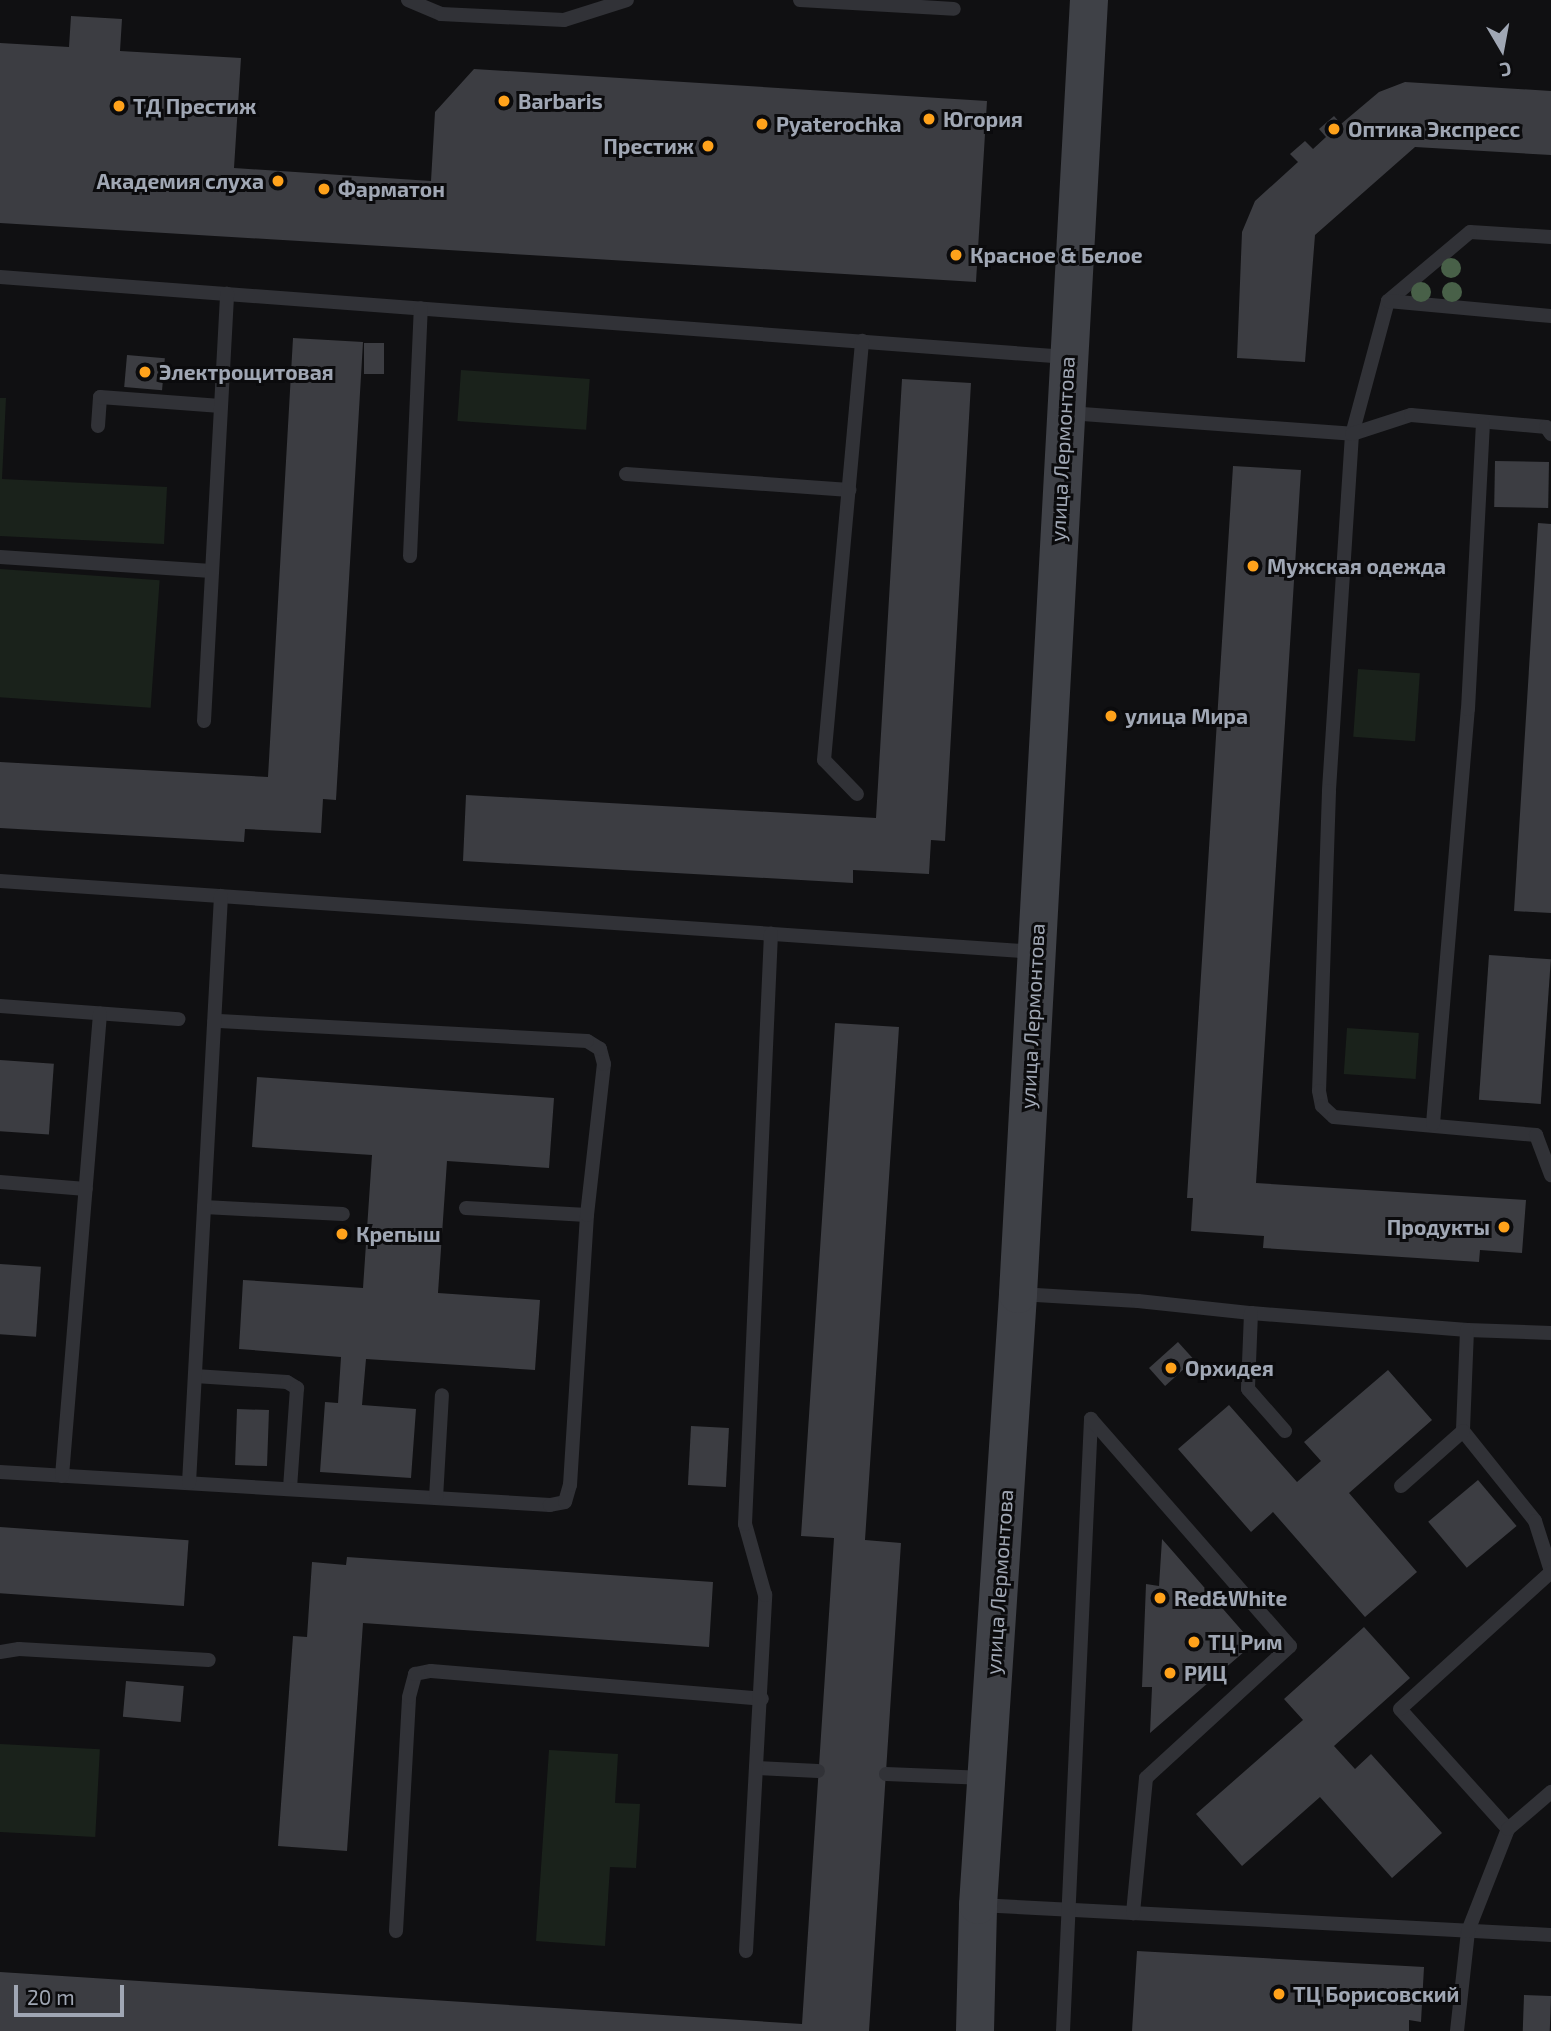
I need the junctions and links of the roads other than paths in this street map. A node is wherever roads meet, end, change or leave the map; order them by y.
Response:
1 (408, 0) edge
2 (627, 0) edge
3 (800, 0) edge
4 (1089, 0) edge
5 (954, 9) dead end
6 (1551, 237) edge
7 (0, 277) edge
8 (227, 294) junction
9 (1388, 300) junction
10 (421, 308) junction
11 (1551, 316) edge
12 (862, 341) junction
13 (1068, 357) junction
14 (221, 406) junction
15 (1064, 413) junction
16 (1483, 423) junction
17 (99, 426) dead end
18 (1352, 434) junction
19 (1551, 434) edge
20 (626, 474) dead end
21 (849, 490) junction
22 (410, 556) dead end
23 (0, 557) edge
24 (212, 571) junction
25 (204, 721) dead end
26 (857, 794) dead end
27 (0, 881) edge
28 (221, 897) junction
29 (771, 934) junction
30 (1035, 953) junction
31 (0, 1006) edge
32 (100, 1014) junction
33 (178, 1019) dead end
34 (215, 1021) junction
35 (1433, 1124) junction
36 (1551, 1175) edge
37 (0, 1182) edge
38 (86, 1189) junction
39 (204, 1207) junction
40 (466, 1208) dead end
41 (343, 1214) dead end
42 (587, 1215) junction
43 (1018, 1294) junction
44 (1251, 1314) junction
45 (1467, 1330) junction
46 (1551, 1333) edge
47 (195, 1376) junction
48 (442, 1395) dead end
49 (1285, 1431) dead end
50 (1462, 1431) junction
51 (0, 1472) edge
52 (62, 1476) junction
53 (189, 1483) junction
54 (1401, 1486) dead end
55 (290, 1489) junction
56 (436, 1498) junction
57 (1551, 1571) edge
58 (0, 1652) edge
59 (209, 1660) dead end
60 (762, 1699) junction
61 (757, 1768) junction
62 (818, 1771) dead end
63 (886, 1774) dead end
64 (986, 1778) junction
65 (1551, 1792) edge
66 (1508, 1829) junction
67 (978, 1905) junction
68 (1069, 1910) junction
69 (1133, 1913) junction
70 (396, 1931) dead end
71 (1468, 1931) junction
72 (1551, 1935) edge
73 (746, 1951) dead end
74 (975, 2031) edge
75 (1063, 2031) edge
76 (1457, 2031) edge

1 - 2 lane
3 - 5 lane
4 - 13 street, улица Лермонтова
6 - 9 lane
7 - 8 lane
8 - 10 lane
8 - 14 lane
9 - 11 lane
9 - 18 lane
10 - 12 lane
10 - 22 lane
12 - 13 lane
12 - 21 lane
13 - 15 street, улица Лермонтова
14 - 17 lane
14 - 24 lane
15 - 18 lane
15 - 30 street, улица Лермонтова
16 - 18 lane
16 - 19 lane
16 - 35 lane
18 - 35 lane
20 - 21 lane
21 - 26 lane
23 - 24 lane
24 - 25 lane
27 - 28 lane
28 - 29 lane
28 - 34 lane
29 - 30 lane
29 - 60 lane
30 - 43 street, улица Лермонтова
31 - 32 lane
32 - 33 lane
32 - 38 lane
34 - 39 lane
34 - 42 lane
35 - 36 lane
37 - 38 lane
38 - 52 lane
39 - 41 lane
39 - 47 lane
40 - 42 lane
42 - 56 lane
43 - 44 lane
43 - 64 street, улица Лермонтова
44 - 45 lane
44 - 49 lane
45 - 46 lane
45 - 50 lane
47 - 53 lane
47 - 55 lane
48 - 56 lane
50 - 54 lane
50 - 57 lane
51 - 52 lane
52 - 53 lane
53 - 55 lane
55 - 56 lane
57 - 66 lane
58 - 59 lane
60 - 61 lane
60 - 70 lane
61 - 62 lane
61 - 73 lane
63 - 64 lane
64 - 67 street, улица Лермонтова
65 - 66 lane
66 - 71 lane
67 - 68 lane
67 - 74 street, улица Лермонтова
68 - 69 lane
68 - 69 lane
68 - 75 lane
69 - 71 lane
71 - 72 lane
71 - 76 lane

